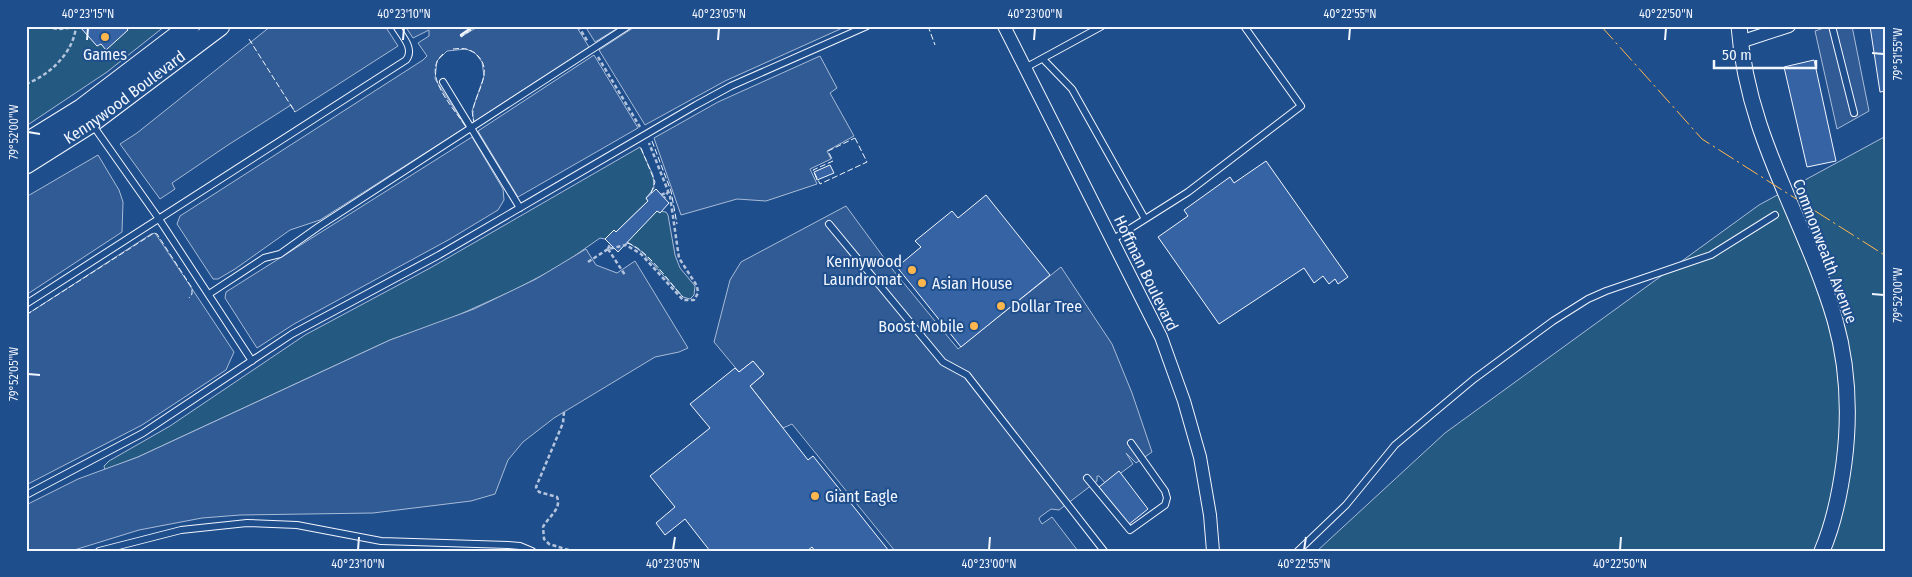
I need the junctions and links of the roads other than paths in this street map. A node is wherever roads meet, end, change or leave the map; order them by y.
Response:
1 (190, 26) edge
2 (220, 26) edge
3 (396, 26) edge
4 (628, 26) edge
5 (867, 26) edge
6 (1004, 26) edge
7 (1102, 26) edge
8 (1244, 26) edge
9 (1739, 26) edge
10 (1789, 26) edge
11 (1832, 26) edge
12 (1740, 42) junction
13 (1043, 58) junction
14 (1025, 68) junction
15 (443, 82) dead end
16 (1854, 113) dead end
17 (86, 116) junction
18 (472, 129) junction
19 (26, 143) edge
20 (26, 164) edge
21 (520, 208) junction
22 (1775, 215) dead end
23 (160, 219) junction
24 (1145, 219) junction
25 (829, 224) dead end
26 (1112, 240) junction
27 (209, 294) junction
28 (26, 304) edge
29 (252, 361) junction
30 (1131, 443) dead end
31 (1087, 478) dead end
32 (26, 494) edge
33 (99, 551) edge
34 (532, 551) edge
35 (1104, 551) edge
36 (1213, 551) edge
37 (1298, 551) edge
38 (1822, 551) edge

1 - 17 main road, Kennywood Boulevard
2 - 17 main road, Kennywood Boulevard
3 - 23 lane
4 - 18 lane
5 - 21 lane
6 - 14 street, Hoffman Boulevard
7 - 13 lane
8 - 24 lane
9 - 12 street, Commonwealth Avenue
10 - 12 street
11 - 16 lane
12 - 38 street, Commonwealth Avenue
13 - 14 lane
13 - 24 lane
14 - 26 street, Hoffman Boulevard
15 - 18 lane
17 - 19 main road, Kennywood Boulevard
17 - 20 main road, Kennywood Boulevard
17 - 23 lane
18 - 21 lane
18 - 27 lane
21 - 29 lane
22 - 37 lane
23 - 27 lane
23 - 28 lane
24 - 26 lane
25 - 35 lane
26 - 36 street, Hoffman Boulevard
27 - 29 lane
29 - 32 lane
30 - 31 lane
33 - 34 lane

